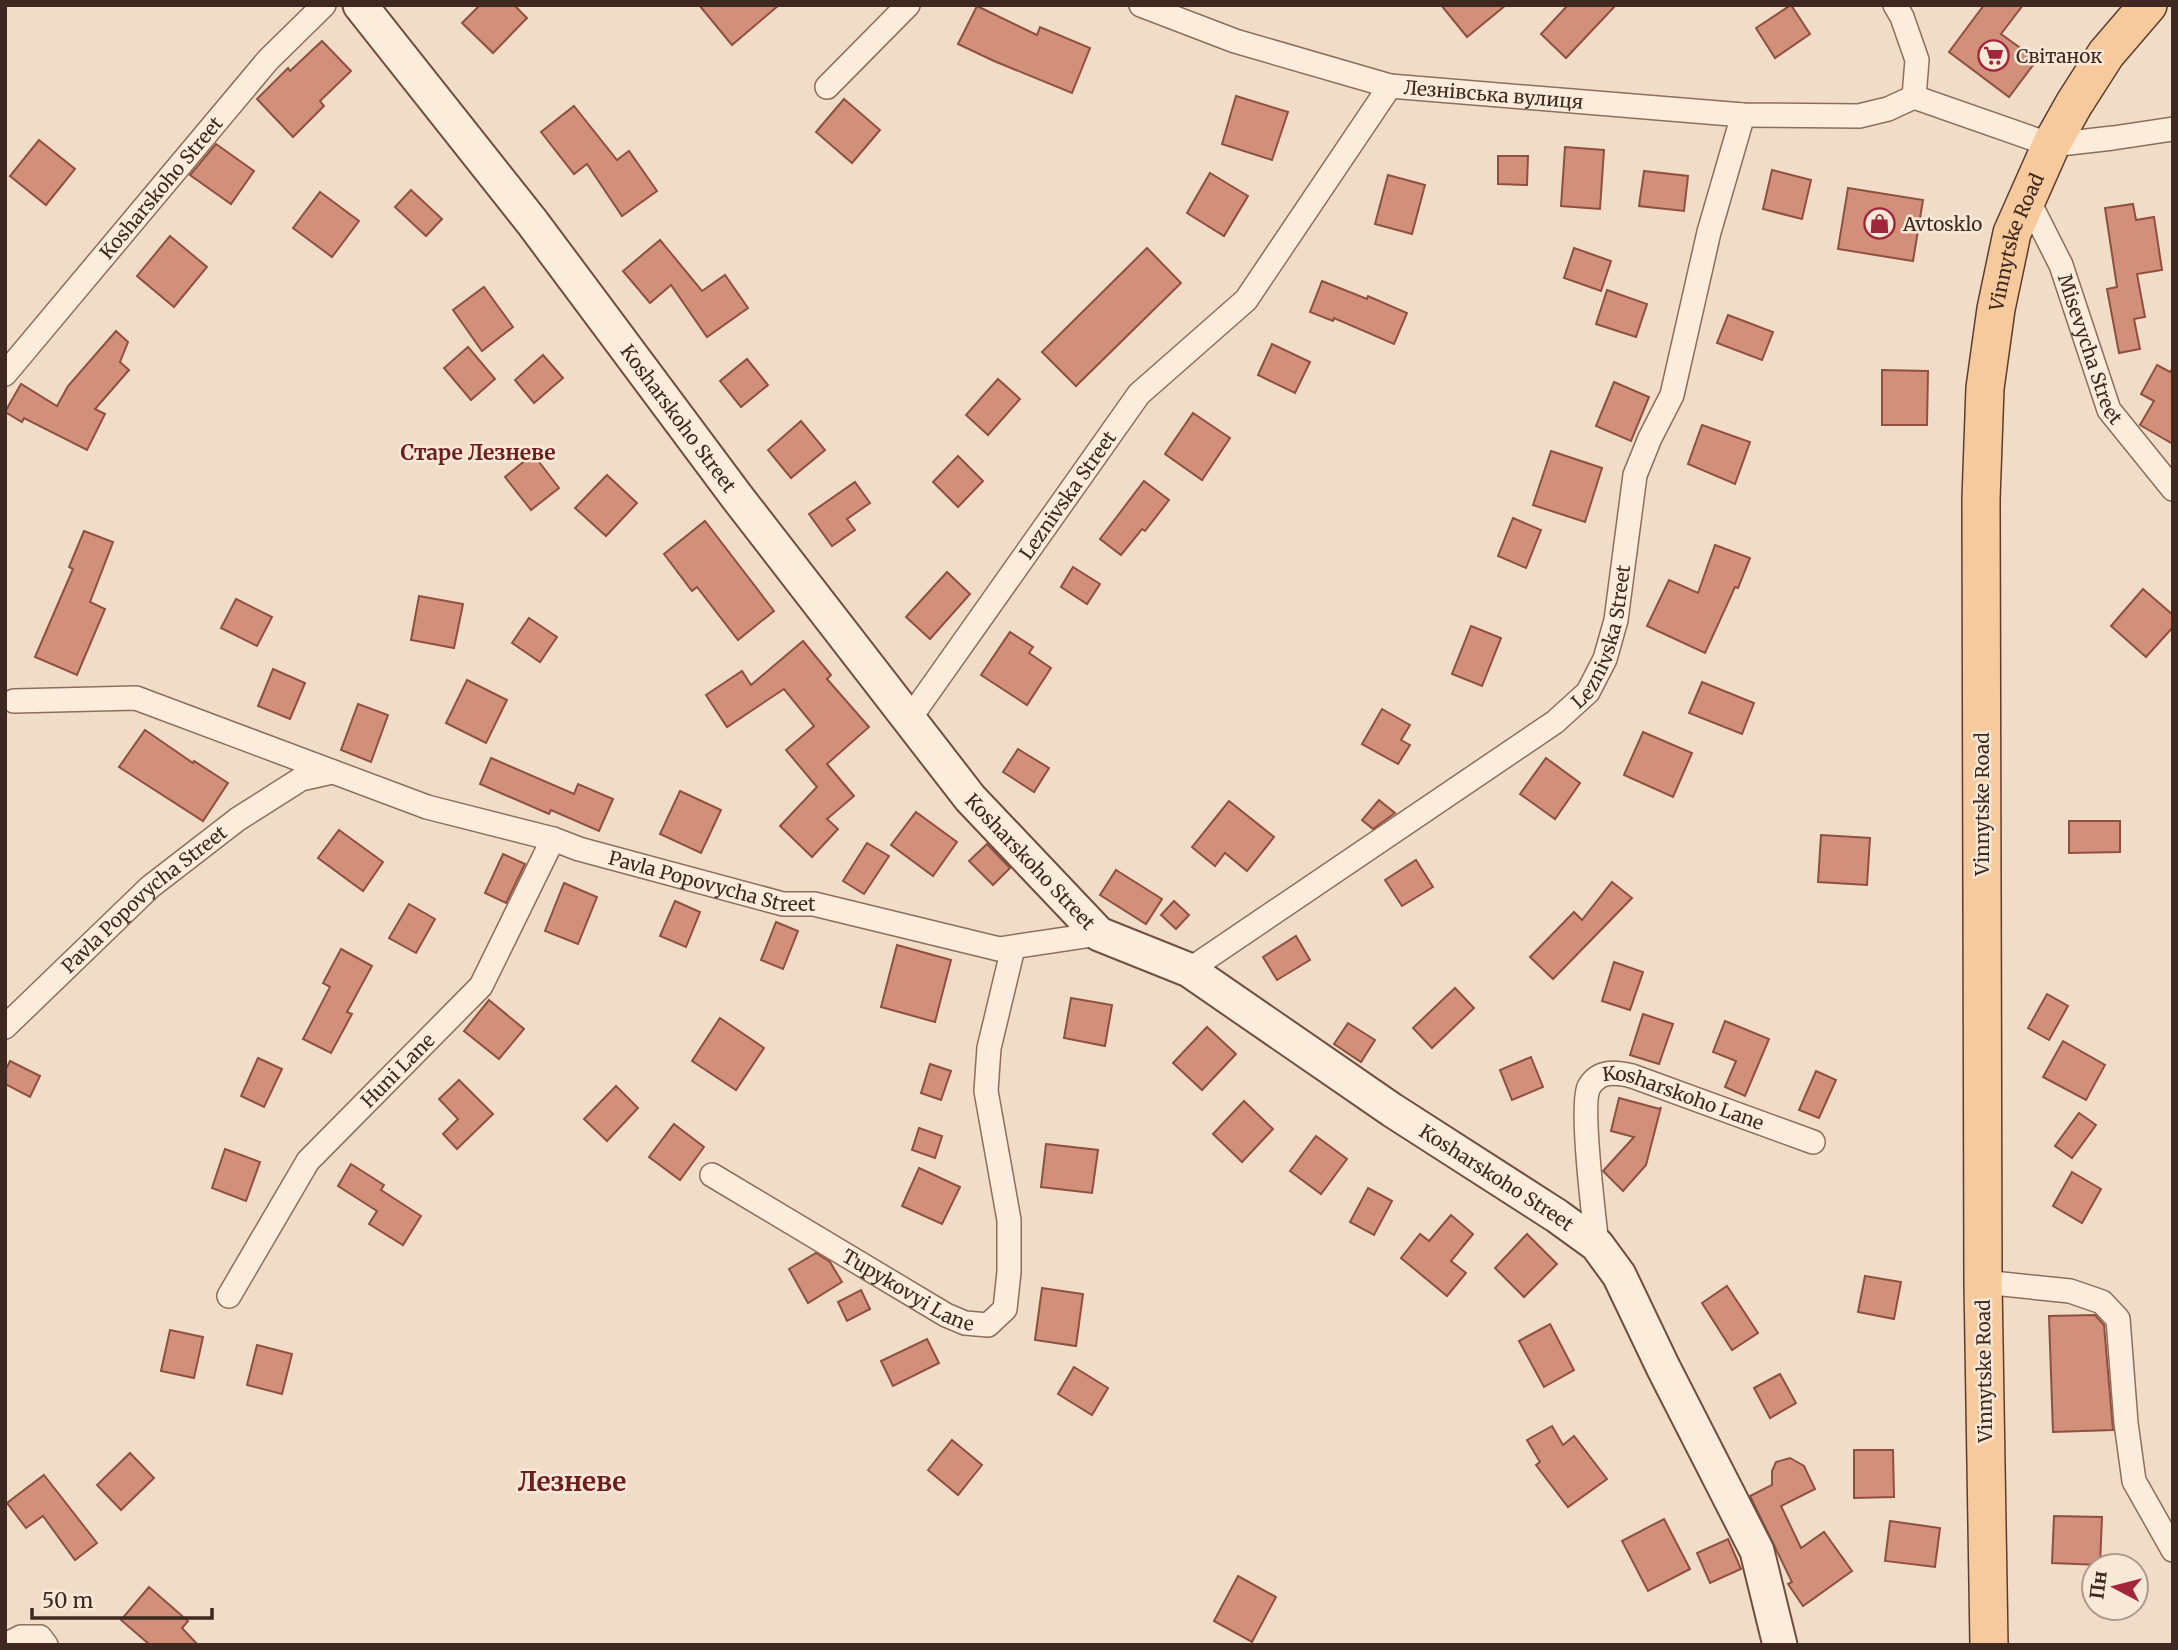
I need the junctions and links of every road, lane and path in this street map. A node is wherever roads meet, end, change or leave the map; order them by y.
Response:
1 (324, 5) edge
2 (359, 5) edge
3 (908, 5) edge
4 (1140, 5) edge
5 (1895, 5) edge
6 (2148, 5) edge
7 (1391, 86) junction
8 (827, 87) dead end
9 (1914, 97) junction
10 (1742, 115) junction
11 (2173, 128) edge
12 (2051, 145) junction
13 (2028, 198) junction
14 (5, 374) edge
15 (2173, 489) edge
16 (14, 701) dead end
17 (910, 718) junction
18 (332, 772) junction
19 (553, 839) junction
20 (1099, 934) junction
21 (1013, 947) junction
22 (1189, 970) junction
23 (5, 1027) edge
24 (1813, 1142) dead end
25 (712, 1174) dead end
26 (1597, 1245) junction
27 (1983, 1282) junction
28 (229, 1296) dead end
29 (2173, 1550) edge
30 (5, 1644) edge
31 (46, 1645) edge
32 (1780, 1645) edge
33 (1989, 1645) edge

1 - 14 street, Kosharskoho Street
2 - 17 street, Kosharskoho Street
3 - 8 street
4 - 7 street, Лезнівська вулиця
5 - 9 street
6 - 12 main road, Vinnytske Road
7 - 10 street, Лезнівська вулиця
7 - 17 street, Leznivska Street
9 - 10 street, Лезнівська вулиця
9 - 12 street
10 - 22 street, Leznivska Street
11 - 12 street
12 - 13 main road, Vinnytske Road
13 - 15 street, Misevycha Street
13 - 27 main road, Vinnytske Road
16 - 18 street, Pavla Popovycha Street
17 - 20 street, Kosharskoho Street
18 - 19 street, Pavla Popovycha Street
18 - 23 street, Pavla Popovycha Street
19 - 21 street, Pavla Popovycha Street
19 - 28 street, Huni Lane
20 - 21 street, Pavla Popovycha Street
20 - 22 street, Kosharskoho Street
21 - 25 street, Tupykovyi Lane
22 - 26 street, Kosharskoho Street
24 - 26 street, Kosharskoho Lane
26 - 32 street, Kosharskoho Street
27 - 29 street
27 - 33 main road, Vinnytske Road
30 - 31 street

